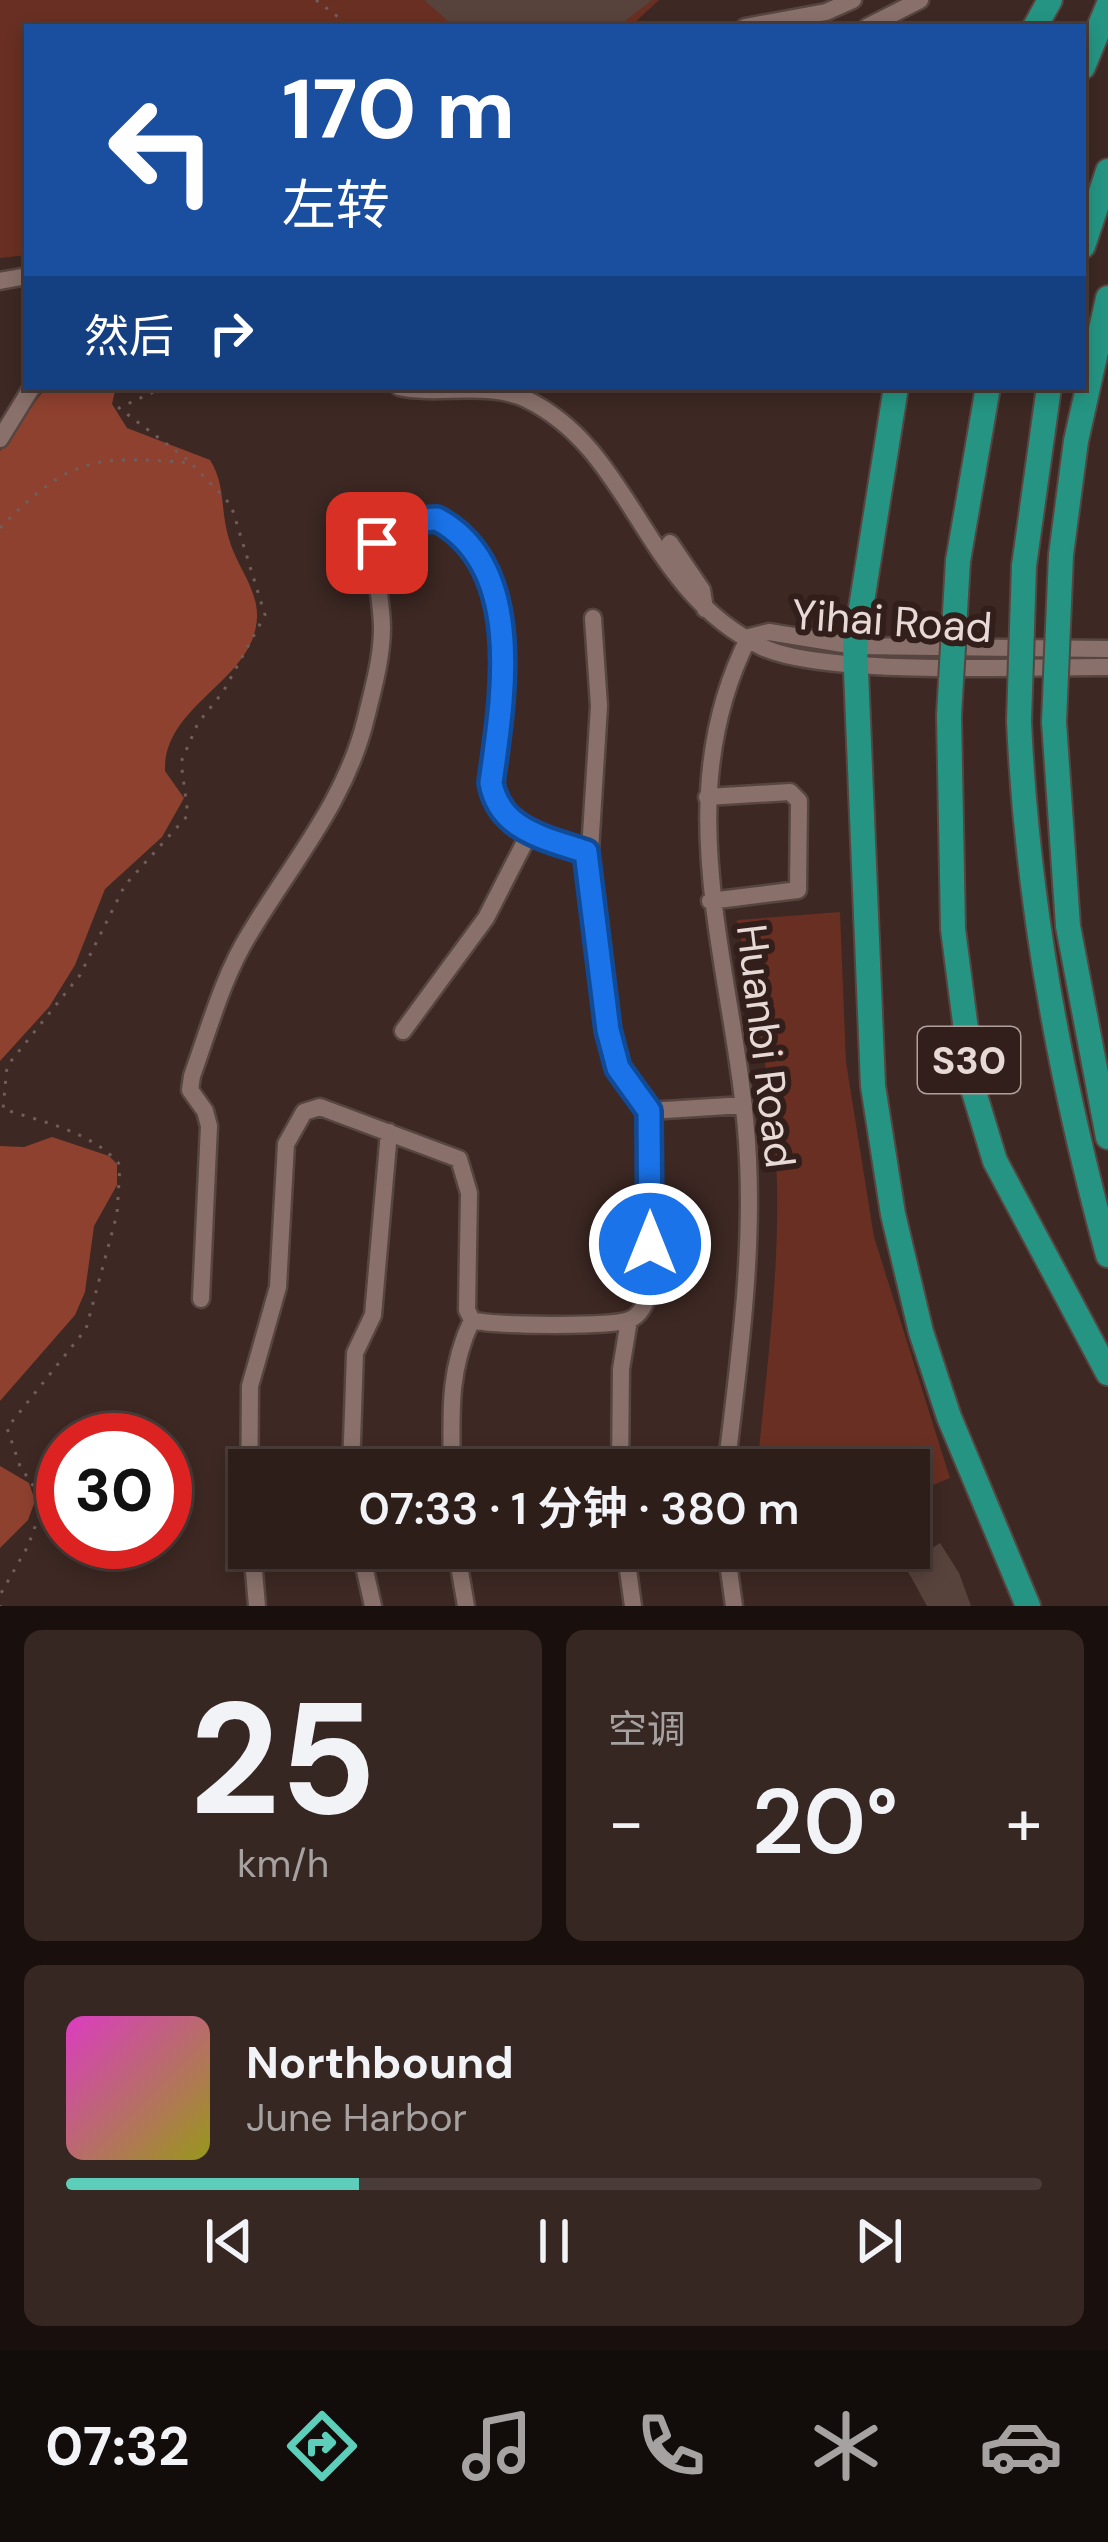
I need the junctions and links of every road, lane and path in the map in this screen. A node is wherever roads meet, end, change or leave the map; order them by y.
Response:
1 (316, 0) edge
2 (853, 0) edge
3 (920, 0) edge
4 (1108, 6) edge
5 (347, 24) edge
6 (761, 24) edge
7 (873, 24) edge
8 (1086, 60) edge
9 (1108, 171) edge
10 (1086, 238) edge
11 (1108, 298) edge
12 (30, 390) edge
13 (158, 390) edge
14 (452, 390) edge
15 (896, 390) edge
16 (987, 390) edge
17 (1049, 390) edge
18 (531, 394) edge
19 (0, 439) edge
20 (191, 463) junction
21 (0, 528) edge
22 (670, 543) dead end
23 (705, 608) junction
24 (593, 618) dead end
25 (749, 638) junction
26 (1108, 649) edge
27 (855, 654) junction
28 (1108, 667) edge
29 (707, 797) junction
30 (530, 832) junction
31 (586, 852) junction
32 (710, 901) junction
33 (403, 1031) dead end
34 (744, 1105) junction
35 (649, 1111) junction
36 (389, 1132) junction
37 (1108, 1137) edge
38 (1108, 1255) edge
39 (202, 1299) dead end
40 (472, 1320) junction
41 (628, 1320) junction
42 (1108, 1372) edge
43 (250, 1449) edge
44 (353, 1449) edge
45 (451, 1449) edge
46 (620, 1449) edge
47 (728, 1449) edge
48 (254, 1569) edge
49 (365, 1569) edge
50 (460, 1569) edge
51 (628, 1569) edge
52 (729, 1569) edge
53 (0, 1595) edge
54 (257, 1606) edge
55 (373, 1606) edge
56 (466, 1606) edge
57 (633, 1606) edge
58 (734, 1606) edge
59 (1028, 1606) edge

1 - 5 path
2 - 6 street
3 - 7 street
4 - 8 highway
9 - 10 highway
11 - 37 highway, bridge
12 - 19 street
13 - 20 path
14 - 18 street
15 - 27 highway
16 - 42 highway, S30, bridge
17 - 38 highway, S30, bridge
18 - 23 street
20 - 21 path
20 - 53 path
22 - 23 street
23 - 25 street
24 - 31 street
25 - 27 street, Yihai Road
25 - 29 street, Huanbi Road
26 - 27 street, Yihai Road
27 - 28 street, Yihai Road
27 - 59 highway
29 - 32 street, Huanbi Road
29 - 32 street
30 - 31 street
30 - 33 street
30 - 39 street
31 - 35 street
32 - 34 street, Huanbi Road
34 - 35 street
34 - 47 street, Huanbi Road
35 - 41 street
36 - 40 street
36 - 43 street
36 - 44 street
40 - 41 street
40 - 45 street
41 - 46 street
48 - 54 street
49 - 55 street
50 - 56 street
51 - 57 street
52 - 58 street

